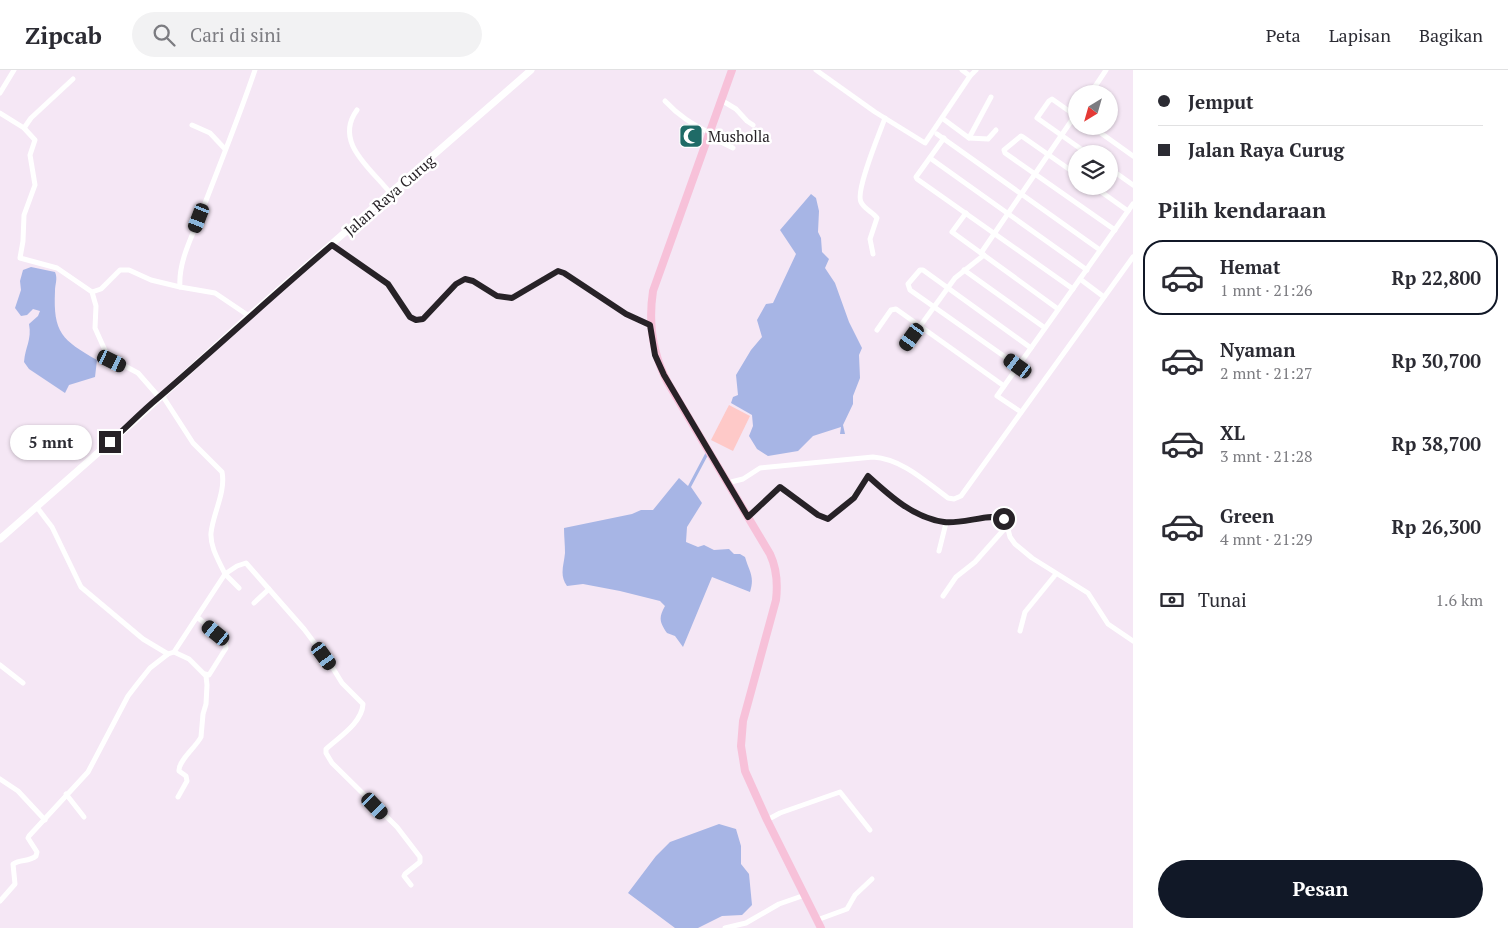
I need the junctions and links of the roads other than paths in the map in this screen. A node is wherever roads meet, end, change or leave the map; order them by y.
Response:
1 (14, 70) edge
2 (255, 70) edge
3 (531, 70) edge
4 (732, 70) edge
5 (816, 70) edge
6 (962, 70) edge
7 (976, 70) edge
8 (1106, 70) edge
9 (970, 76) junction
10 (72, 79) dead end
11 (1096, 85) edge
12 (0, 93) edge
13 (991, 97) dead end
14 (721, 100) junction
15 (666, 101) dead end
16 (357, 110) dead end
17 (1068, 110) edge
18 (0, 113) edge
19 (885, 118) junction
20 (942, 118) junction
21 (192, 125) dead end
22 (753, 125) dead end
23 (1068, 126) edge
24 (24, 128) junction
25 (996, 130) dead end
26 (710, 134) junction
27 (937, 134) dead end
28 (1062, 135) junction
29 (1104, 135) edge
30 (944, 138) junction
31 (969, 138) junction
32 (1076, 145) edge
33 (733, 148) dead end
34 (225, 149) junction
35 (1049, 155) junction
36 (1133, 156) edge
37 (930, 158) junction
38 (1068, 168) edge
39 (1035, 174) junction
40 (1118, 174) edge
41 (1133, 185) edge
42 (391, 194) junction
43 (1022, 194) junction
44 (1106, 195) edge
45 (1133, 204) edge
46 (1128, 211) junction
47 (966, 213) junction
48 (1009, 214) junction
49 (1115, 230) junction
50 (995, 234) junction
51 (332, 245) junction
52 (1100, 250) junction
53 (873, 254) dead end
54 (983, 254) junction
55 (1133, 257) edge
56 (964, 270) junction
57 (1086, 270) junction
58 (1080, 279) junction
59 (180, 287) junction
60 (948, 287) junction
61 (1073, 289) junction
62 (92, 292) junction
63 (1104, 297) junction
64 (934, 307) junction
65 (1058, 309) junction
66 (249, 316) junction
67 (650, 325) junction
68 (920, 327) junction
69 (1045, 328) junction
70 (877, 330) dead end
71 (905, 346) dead end
72 (1031, 348) junction
73 (1018, 366) junction
74 (1004, 386) junction
75 (160, 396) junction
76 (1021, 412) junction
77 (727, 483) junction
78 (36, 506) junction
79 (748, 517) junction
80 (946, 523) junction
81 (1008, 526) junction
82 (0, 539) edge
83 (939, 551) dead end
84 (225, 574) junction
85 (1056, 574) junction
86 (238, 588) dead end
87 (269, 590) junction
88 (943, 596) dead end
89 (254, 604) dead end
90 (197, 617) junction
91 (1020, 631) dead end
92 (1133, 641) edge
93 (174, 652) junction
94 (168, 654) junction
95 (0, 665) edge
96 (205, 674) junction
97 (23, 683) dead end
98 (0, 779) edge
99 (66, 794) junction
100 (178, 797) dead end
101 (84, 818) dead end
102 (45, 820) junction
103 (767, 820) junction
104 (870, 830) dead end
105 (872, 879) dead end
106 (411, 885) dead end
107 (805, 895) junction
108 (0, 902) edge
109 (817, 920) junction
110 (725, 928) edge
111 (821, 928) edge

1 - 12 street
2 - 34 street
3 - 42 street, Jalan Raya Curug
4 - 14 main road
5 - 19 street
6 - 9 street
7 - 9 street
8 - 11 street
9 - 20 street
10 - 24 street
13 - 31 street
14 - 22 street
14 - 26 main road
15 - 26 street
16 - 42 street
17 - 28 street
18 - 24 street
19 - 20 street
19 - 53 street
20 - 31 street
21 - 34 street
23 - 28 street
24 - 62 street
25 - 31 street
26 - 33 street
26 - 67 main road
27 - 30 street
28 - 32 street
28 - 35 street
29 - 36 street
30 - 37 street
30 - 43 street
34 - 59 street
35 - 38 street
35 - 39 street
35 - 39 street
37 - 47 street
37 - 48 street
39 - 43 street
39 - 49 street
40 - 41 street
42 - 51 street, Jalan Raya Curug
43 - 48 street
43 - 52 street
44 - 46 street
45 - 46 street
46 - 49 street
47 - 50 street
47 - 54 street
48 - 50 street
48 - 57 street
49 - 52 street
50 - 54 street
50 - 61 street
51 - 66 street, Jalan Raya Curug
51 - 67 street
52 - 57 street
54 - 56 street
54 - 65 street
55 - 63 street
56 - 60 street
56 - 69 street
57 - 58 street
58 - 61 street
58 - 63 street
59 - 62 street
59 - 66 street
60 - 64 street
60 - 64 street
60 - 72 street
61 - 65 street
62 - 75 street
63 - 76 street
64 - 68 street
64 - 73 street
65 - 69 street
66 - 75 street, Jalan Raya Curug
67 - 77 main road
68 - 70 street
68 - 71 street
68 - 74 street
69 - 72 street
72 - 73 street
73 - 74 street
74 - 76 street
75 - 78 street, Jalan Raya Curug
75 - 84 street
76 - 77 street
77 - 79 main road
78 - 82 street, Jalan Raya Curug
78 - 94 street
79 - 80 street
79 - 103 main road
80 - 81 street
80 - 83 street
81 - 85 street
81 - 88 street
84 - 86 street
84 - 87 street
84 - 90 street
85 - 91 street
85 - 92 street
87 - 89 street
87 - 106 street
90 - 93 street
90 - 96 street
93 - 94 street
93 - 96 street
94 - 99 street
95 - 97 street
96 - 100 street
98 - 102 street
99 - 101 street
99 - 102 street
102 - 108 street
103 - 104 street
103 - 107 main road
105 - 109 street
107 - 109 main road
107 - 110 street
109 - 111 main road

